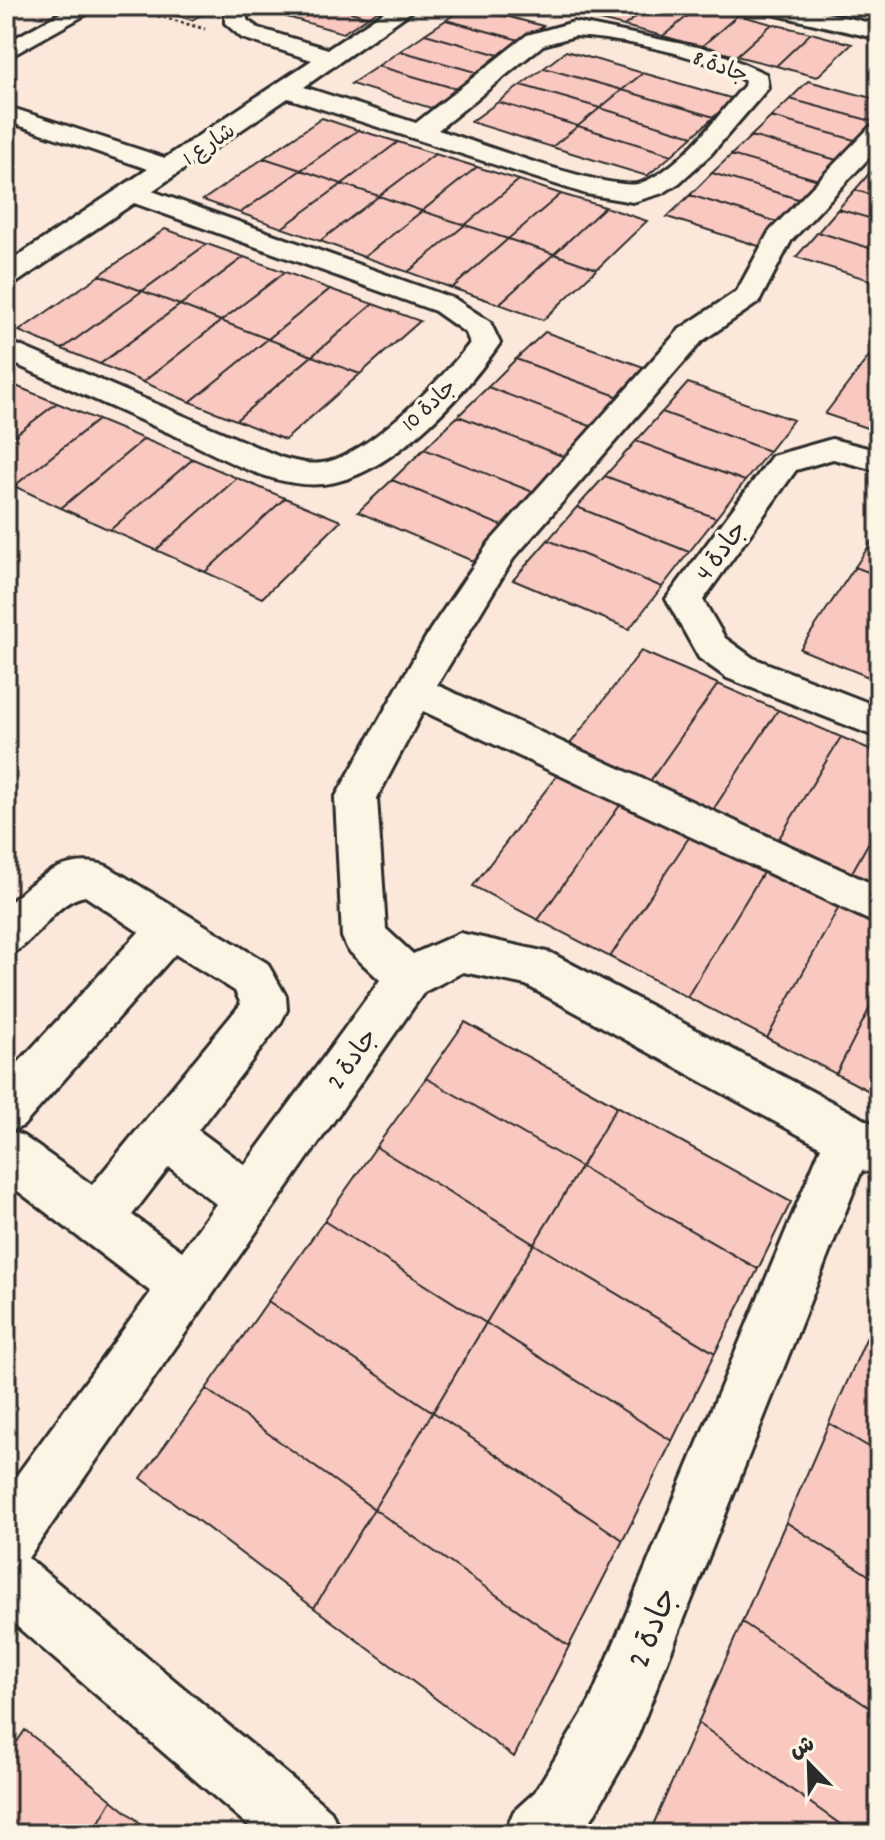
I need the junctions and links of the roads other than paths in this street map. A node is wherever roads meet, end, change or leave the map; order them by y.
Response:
1 (90, 6) edge
2 (244, 6) edge
3 (408, 6) edge
4 (768, 6) edge
5 (879, 32) edge
6 (6, 52) edge
7 (328, 57) junction
8 (287, 90) junction
9 (6, 113) edge
10 (879, 132) edge
11 (419, 133) junction
12 (170, 168) junction
13 (133, 193) junction
14 (6, 277) edge
15 (6, 349) edge
16 (879, 461) edge
17 (415, 691) junction
18 (879, 723) edge
19 (879, 907) edge
20 (170, 929) junction
21 (6, 937) edge
22 (408, 978) junction
23 (6, 1110) edge
24 (165, 1134) junction
25 (865, 1146) edge
26 (6, 1152) edge
27 (250, 1199) junction
28 (97, 1219) junction
29 (187, 1287) junction
30 (6, 1539) edge
31 (6, 1578) edge
32 (308, 1834) edge
33 (537, 1834) edge

1 - 6 street
2 - 7 street
3 - 7 street, شارع 1
4 - 5 street
7 - 8 street, شارع 1
8 - 11 street, جادة 8
8 - 12 street, شارع 1
9 - 12 street
10 - 17 street
11 - 11 street, جادة 8
12 - 13 street, شارع 1
13 - 14 street, شارع 1
13 - 15 street, جادة 10
16 - 18 street, جادة 4
17 - 19 street
17 - 22 street
20 - 21 street
20 - 23 street
20 - 24 street
22 - 25 street, جادة 2
22 - 27 street, جادة 2
24 - 27 street
24 - 28 street
25 - 33 street, جادة 2
26 - 28 street
27 - 29 street, جادة 2
28 - 29 street
29 - 30 street, جادة 2
31 - 32 street

